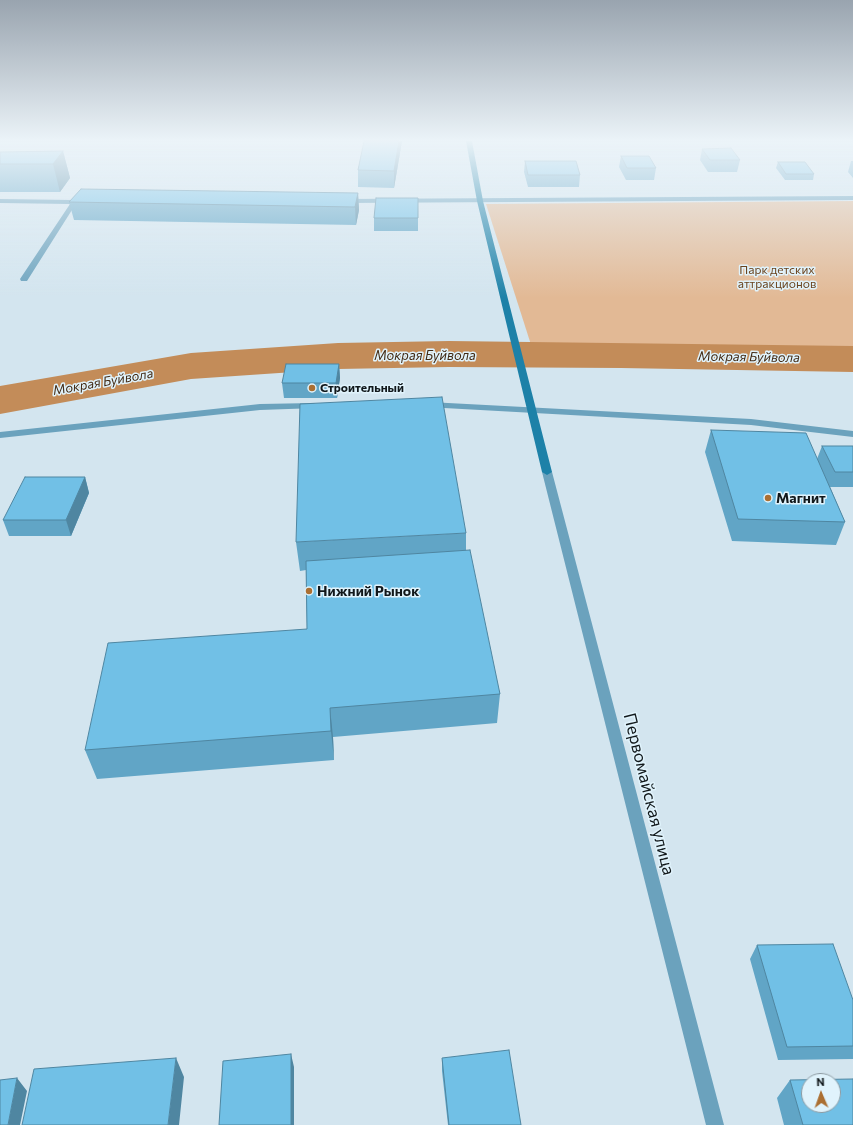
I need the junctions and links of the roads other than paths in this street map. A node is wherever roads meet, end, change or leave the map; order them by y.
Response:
1 (479, 194) edge
2 (853, 198) edge
3 (0, 201) edge
4 (336, 201) edge
5 (480, 201) junction
6 (74, 202) junction
7 (82, 202) edge
8 (24, 278) dead end
9 (418, 405) edge
10 (323, 406) edge
11 (531, 410) junction
12 (853, 434) edge
13 (0, 435) edge
14 (548, 472) joint
15 (715, 1125) edge

1 - 5 main road
2 - 5 street
3 - 6 street
4 - 5 street
5 - 11 main road
6 - 7 street
6 - 8 street
9 - 11 street
10 - 13 street
11 - 12 street
11 - 14 main road
14 - 15 street, Первомайская улица

